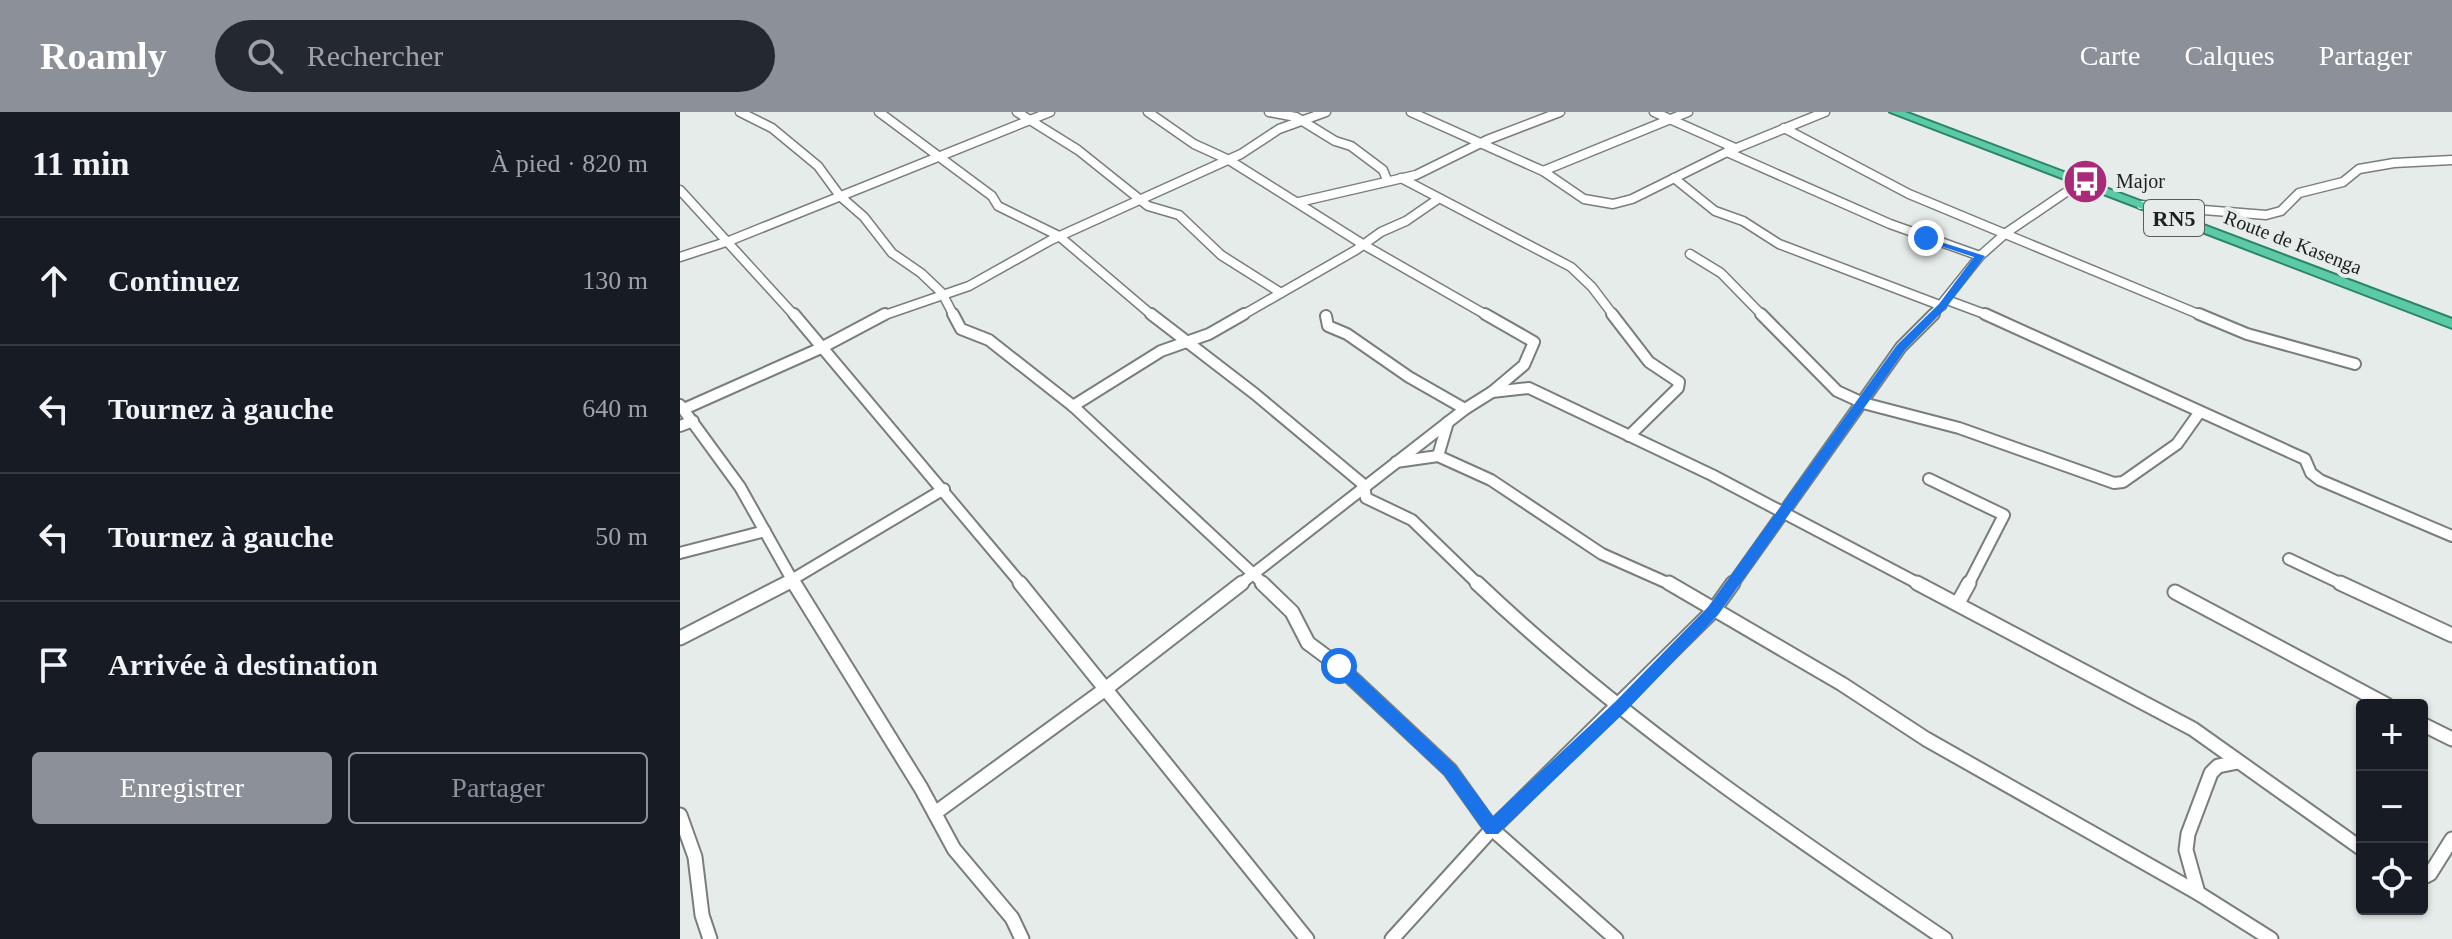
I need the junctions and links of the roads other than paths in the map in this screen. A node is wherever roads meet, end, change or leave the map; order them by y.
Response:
1 (740, 112) edge
2 (879, 112) edge
3 (1017, 112) edge
4 (1050, 112) edge
5 (1148, 112) edge
6 (1269, 112) edge
7 (1326, 112) edge
8 (1411, 112) edge
9 (1560, 112) edge
10 (1654, 112) edge
11 (1688, 112) edge
12 (1825, 112) edge
13 (1895, 112) edge
14 (1546, 114) edge
15 (1672, 119) junction
16 (1031, 120) junction
17 (1303, 120) junction
18 (1784, 128) junction
19 (1481, 144) junction
20 (1731, 150) junction
21 (942, 157) junction
22 (1229, 160) junction
23 (2452, 160) edge
24 (1543, 171) junction
25 (1401, 178) junction
26 (1674, 178) junction
27 (1387, 180) junction
28 (2081, 182) junction
29 (680, 190) edge
30 (840, 196) junction
31 (1139, 199) junction
32 (1438, 199) junction
33 (1299, 202) junction
34 (2140, 205) junction
35 (2006, 233) junction
36 (1059, 236) junction
37 (729, 241) junction
38 (1364, 245) junction
39 (1690, 254) dead end
40 (1980, 256) junction
41 (680, 257) edge
42 (942, 293) junction
43 (1281, 293) junction
44 (1944, 303) junction
45 (1326, 316) dead end
46 (2452, 324) edge
47 (1185, 343) junction
48 (821, 348) junction
49 (2355, 364) dead end
50 (1520, 371) junction
51 (1492, 392) junction
52 (1537, 392) junction
53 (1863, 403) junction
54 (1073, 406) junction
55 (682, 407) edge
56 (1465, 409) junction
57 (2199, 413) junction
58 (1449, 420) junction
59 (686, 424) edge
60 (1629, 436) junction
61 (1438, 456) junction
62 (1395, 462) junction
63 (1929, 479) dead end
64 (1364, 485) junction
65 (944, 489) junction
66 (1785, 512) junction
67 (765, 531) junction
68 (2452, 536) edge
69 (680, 553) edge
70 (2289, 559) dead end
71 (1250, 574) junction
72 (792, 580) junction
73 (2175, 592) dead end
74 (1958, 603) junction
75 (1713, 611) junction
76 (2452, 635) edge
77 (680, 638) edge
78 (1104, 690) junction
79 (2376, 699) edge
80 (1620, 706) junction
81 (2428, 727) edge
82 (2452, 739) edge
83 (2238, 762) junction
84 (935, 813) junction
85 (680, 815) edge
86 (1492, 829) junction
87 (2452, 839) edge
88 (2356, 845) edge
89 (2428, 875) edge
90 (2198, 893) junction
91 (710, 939) edge
92 (1022, 939) edge
93 (1307, 939) edge
94 (1392, 939) edge
95 (1616, 939) edge
96 (1945, 939) edge
97 (2271, 939) edge

1 - 30 street
2 - 21 street
3 - 16 street
4 - 16 street
5 - 22 street
6 - 17 street
7 - 17 street
8 - 19 street
9 - 14 street
10 - 15 street
11 - 15 street
12 - 18 street
13 - 28 highway, Route de Kasenga / RN5
14 - 19 street
15 - 20 street
15 - 24 street
16 - 21 street
16 - 31 street
17 - 22 street
17 - 27 street
18 - 20 street
18 - 35 street
19 - 24 street
19 - 25 street
20 - 26 street
20 - 40 street
21 - 30 street
21 - 36 street
22 - 31 street
22 - 33 street
23 - 34 street
24 - 26 street
25 - 27 street
25 - 32 street
26 - 44 street
27 - 33 street
28 - 34 highway, Route de Kasenga / RN5
28 - 35 street
29 - 37 street
30 - 37 street
30 - 42 street
31 - 36 street
31 - 43 street
32 - 38 street
32 - 60 street
33 - 38 street
34 - 46 highway, Route de Kasenga / RN5
35 - 40 street
35 - 49 street
36 - 42 street
36 - 47 street
37 - 41 street
37 - 48 street
38 - 43 street
38 - 50 street
39 - 53 street
40 - 44 street
42 - 48 street
42 - 54 street
43 - 47 street
44 - 53 street
44 - 57 street
45 - 56 street
47 - 54 street
47 - 64 street
48 - 55 street
48 - 65 street
50 - 51 street
50 - 52 street
51 - 52 street
51 - 56 street
52 - 60 street
53 - 57 street
53 - 66 street
54 - 71 street
55 - 59 street
56 - 58 street
57 - 68 street
58 - 61 street
58 - 62 street
59 - 67 street
60 - 66 street
61 - 62 street
61 - 75 street
62 - 64 street
63 - 74 street
64 - 71 street
64 - 80 street
65 - 72 street
65 - 78 street
66 - 74 street
66 - 75 street
67 - 69 street
67 - 72 street
70 - 76 street
71 - 78 street
71 - 86 street
72 - 77 street
72 - 84 street
73 - 79 street
74 - 83 street
75 - 80 street
75 - 90 street
78 - 84 street
78 - 93 street
80 - 86 street
80 - 96 street
81 - 82 street
83 - 88 street
83 - 90 street
84 - 92 street
85 - 91 street
86 - 94 street
86 - 95 street
87 - 89 street
90 - 97 street

